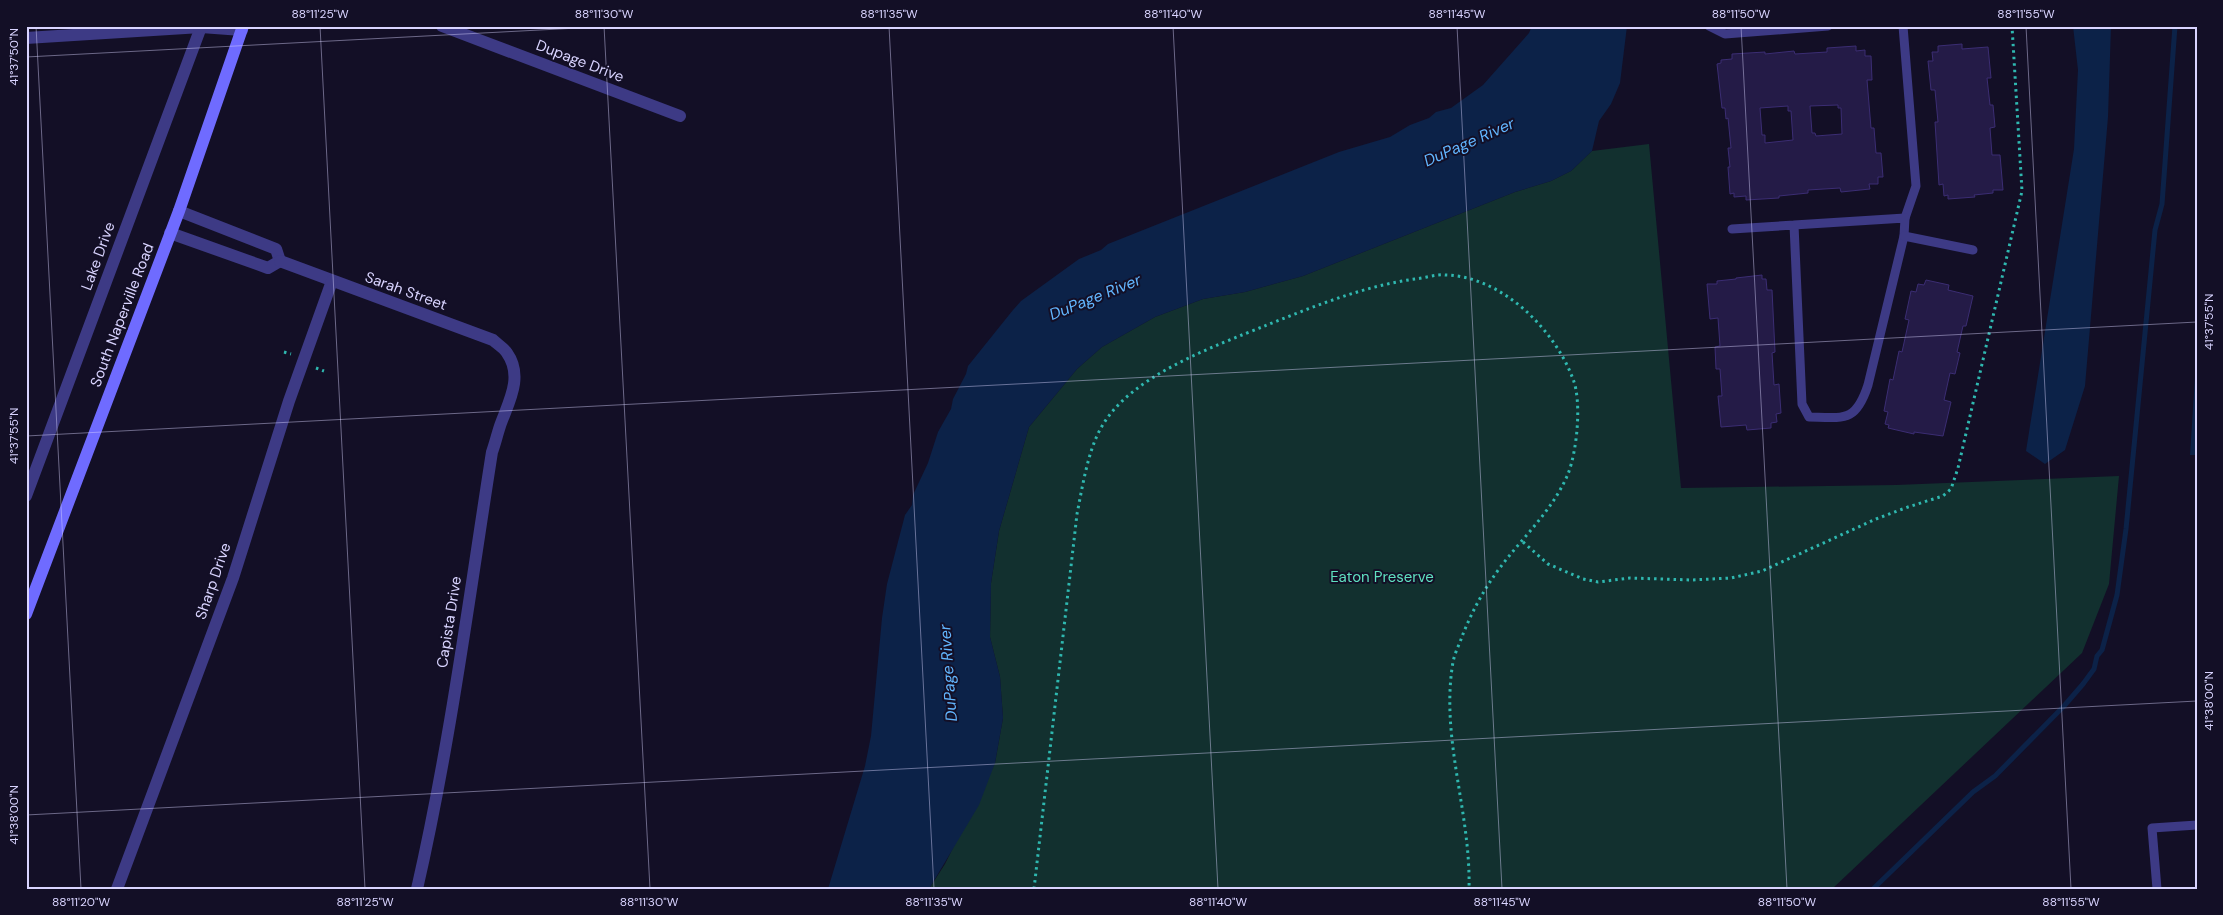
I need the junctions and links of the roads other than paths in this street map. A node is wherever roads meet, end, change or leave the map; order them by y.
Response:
1 (442, 26) edge
2 (1709, 26) edge
3 (1828, 26) edge
4 (1903, 26) edge
5 (201, 27) edge
6 (243, 28) edge
7 (26, 38) edge
8 (680, 116) dead end
9 (179, 210) junction
10 (1905, 218) junction
11 (1794, 225) junction
12 (1732, 229) dead end
13 (170, 233) junction
14 (1904, 236) junction
15 (1973, 250) dead end
16 (280, 261) junction
17 (332, 280) junction
18 (512, 362) joint
19 (26, 496) edge
20 (26, 614) edge
21 (2197, 825) edge
22 (117, 889) edge
23 (417, 889) edge
24 (2157, 889) edge

1 - 8 street, Dupage Drive
2 - 3 lane
4 - 10 lane
5 - 6 street
5 - 7 street
5 - 19 street, Lake Drive
6 - 9 main road, South Naperville Road
9 - 13 main road, South Naperville Road
9 - 16 street, Sarah Street
10 - 11 lane
10 - 14 lane
11 - 12 lane
11 - 14 lane
13 - 16 street, Sarah Street
13 - 20 main road, South Naperville Road
14 - 15 lane
16 - 17 street, Sarah Street
17 - 18 street, Sarah Street
17 - 22 street, Sharp Drive
18 - 23 street, Capista Drive
21 - 24 lane

